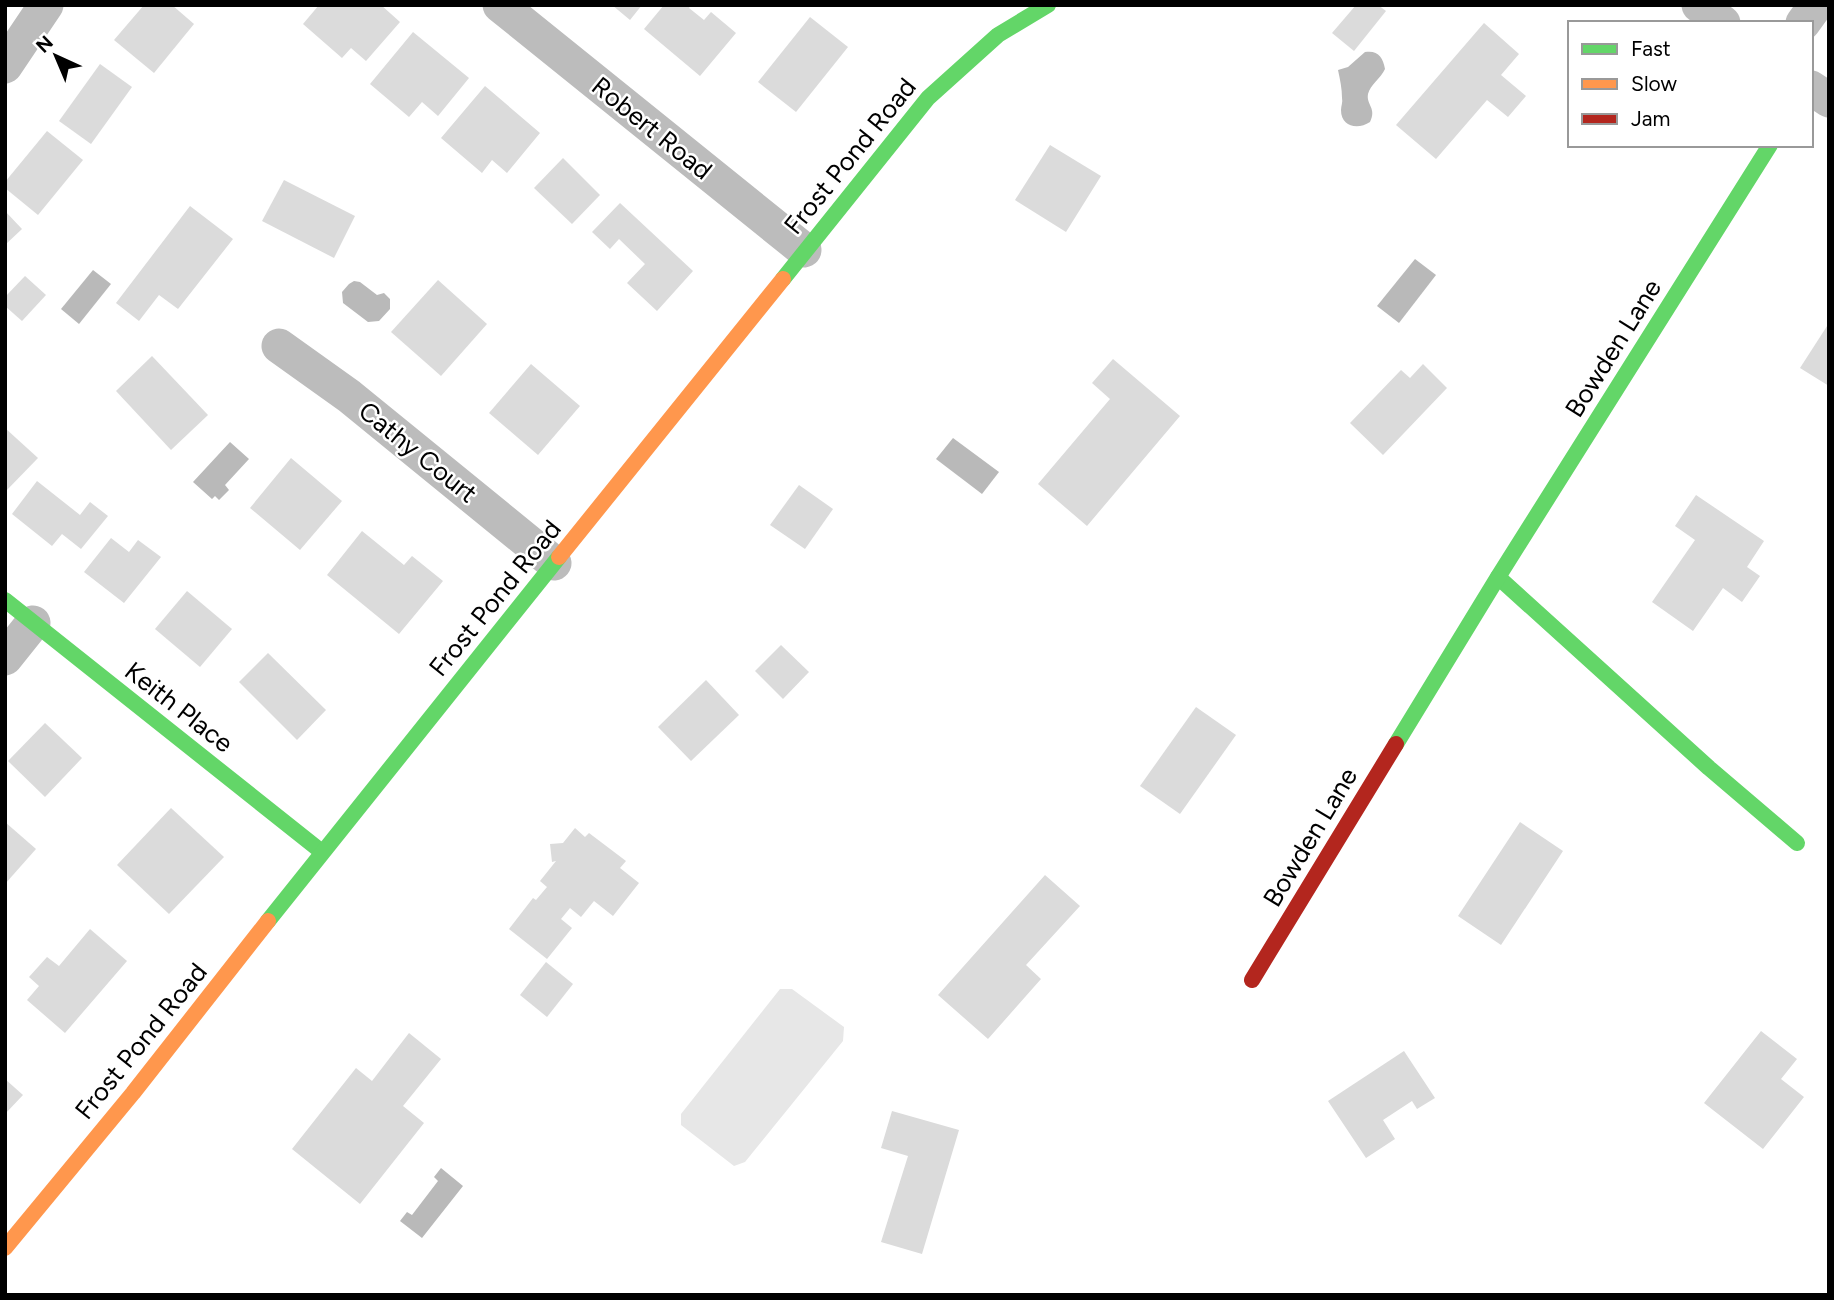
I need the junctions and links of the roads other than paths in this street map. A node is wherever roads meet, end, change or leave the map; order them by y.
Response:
1 (46, 5) edge
2 (500, 5) edge
3 (1048, 5) edge
4 (1699, 5) edge
5 (1816, 5) edge
6 (1720, 21) edge
7 (1804, 21) edge
8 (5, 66) edge
9 (1813, 89) edge
10 (1829, 100) edge
11 (1769, 147) edge
12 (804, 250) junction
13 (279, 345) dead end
14 (554, 563) junction
15 (1498, 577) junction
16 (5, 600) edge
17 (33, 623) junction
18 (5, 658) edge
19 (1797, 843) dead end
20 (322, 852) junction
21 (1252, 980) dead end
22 (5, 1248) edge

1 - 8 street
2 - 12 street, Robert Road
3 - 12 street, Frost Pond Road
4 - 6 street
5 - 7 street
9 - 10 street
11 - 15 street, Bowden Lane
12 - 14 street, Frost Pond Road
13 - 14 street, Cathy Court
14 - 20 street, Frost Pond Road
15 - 19 street
15 - 21 street, Bowden Lane
16 - 17 street, Keith Place
17 - 18 street
17 - 20 street, Keith Place
20 - 22 street, Frost Pond Road

